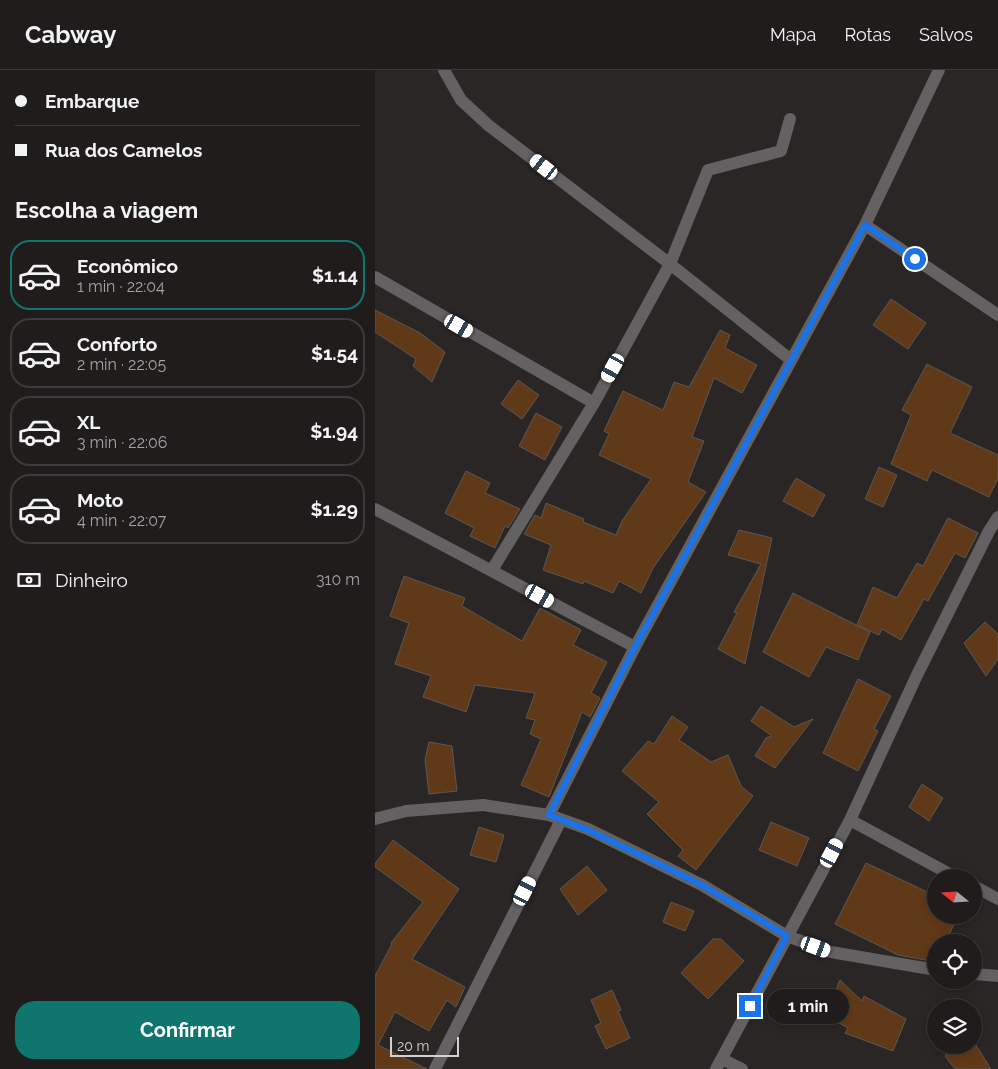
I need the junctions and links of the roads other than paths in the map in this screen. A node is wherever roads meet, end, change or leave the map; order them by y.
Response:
1 (939, 70) edge
2 (447, 72) edge
3 (790, 119) dead end
4 (865, 225) junction
5 (670, 264) junction
6 (375, 277) edge
7 (998, 315) edge
8 (791, 360) junction
9 (594, 403) junction
10 (375, 509) edge
11 (998, 517) edge
12 (994, 534) edge
13 (492, 570) junction
14 (635, 647) junction
15 (555, 818) junction
16 (375, 819) edge
17 (850, 820) junction
18 (940, 869) edge
19 (983, 891) edge
20 (998, 899) edge
21 (787, 936) junction
22 (927, 968) edge
23 (982, 975) edge
24 (998, 976) edge
25 (719, 1064) edge
26 (435, 1069) edge
27 (742, 1069) edge

1 - 4 street
2 - 5 street
3 - 5 street
4 - 7 street
4 - 8 street
5 - 8 street
5 - 9 street
6 - 9 street
8 - 14 street
9 - 13 street
10 - 13 street
11 - 12 street
12 - 17 street
13 - 14 street
14 - 15 street
15 - 16 street
15 - 21 street
15 - 26 street
17 - 18 street
17 - 21 street
19 - 20 street
21 - 22 street
21 - 25 street
23 - 24 street
25 - 27 street

